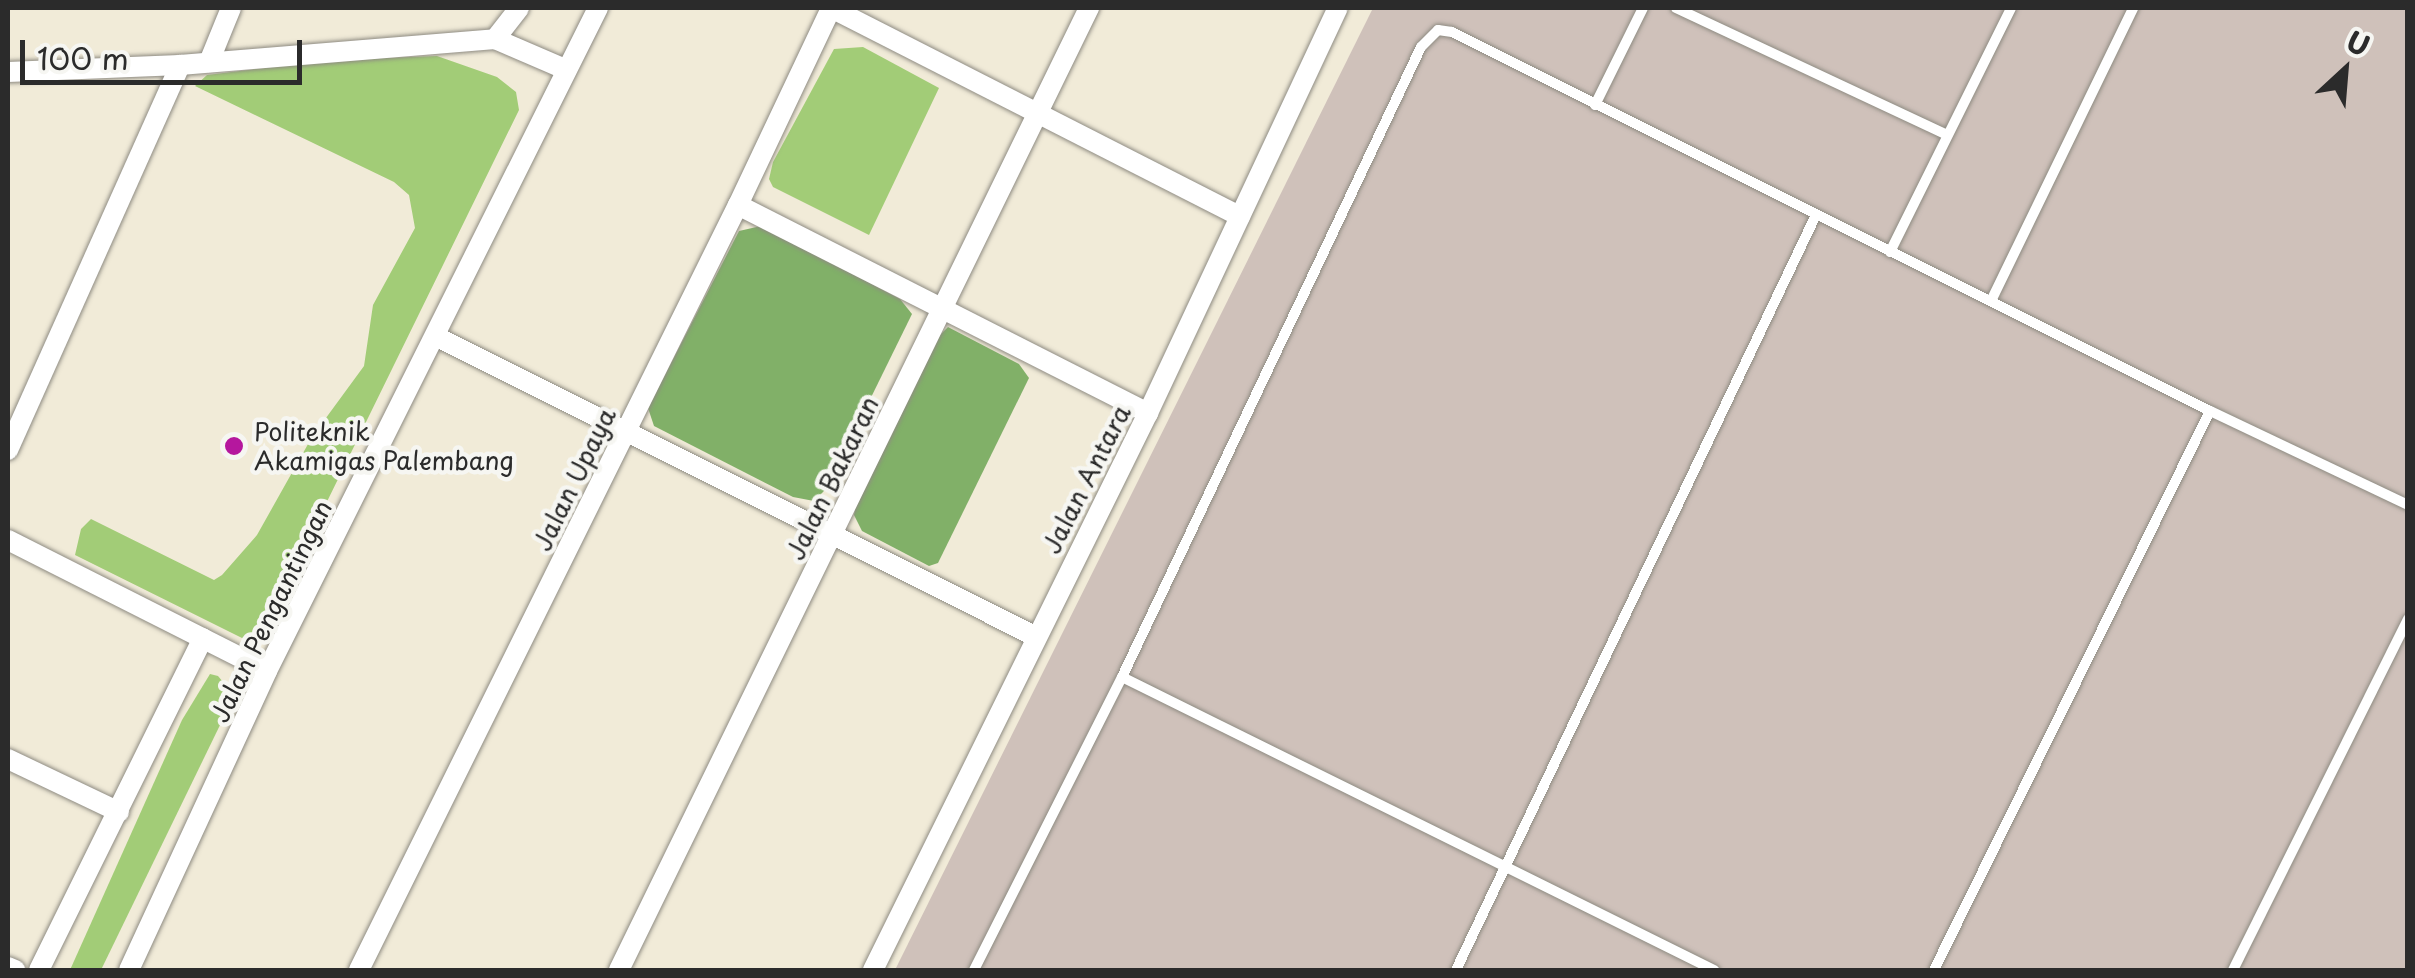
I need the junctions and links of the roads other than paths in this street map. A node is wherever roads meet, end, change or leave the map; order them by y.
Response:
1 (231, 8) edge
2 (519, 8) edge
3 (598, 8) edge
4 (831, 8) edge
5 (1089, 8) edge
6 (1338, 8) edge
7 (1642, 8) edge
8 (1676, 8) edge
9 (2011, 8) edge
10 (2133, 8) edge
11 (495, 39) junction
12 (209, 62) junction
13 (180, 65) junction
14 (567, 70) junction
15 (8, 72) edge
16 (1595, 105) junction
17 (1039, 114) junction
18 (1947, 135) junction
19 (738, 205) junction
20 (1240, 216) junction
21 (1815, 217) junction
22 (1890, 252) junction
23 (1991, 302) junction
24 (942, 309) junction
25 (435, 336) junction
26 (2210, 411) junction
27 (1148, 413) junction
28 (624, 434) junction
29 (8, 450) edge
30 (2408, 505) edge
31 (831, 536) junction
32 (8, 540) edge
33 (2408, 619) edge
34 (1035, 636) junction
35 (203, 638) junction
36 (268, 671) junction
37 (1122, 676) junction
38 (8, 759) edge
39 (118, 812) junction
40 (1508, 864) junction
41 (8, 967) edge
42 (14, 970) edge
43 (40, 970) edge
44 (129, 970) edge
45 (358, 970) edge
46 (618, 970) edge
47 (873, 970) edge
48 (974, 970) edge
49 (1456, 970) edge
50 (1714, 970) edge
51 (1934, 970) edge
52 (2234, 970) edge

1 - 12 street
2 - 11 street
3 - 14 street, Jalan Pengantingan
4 - 17 street
4 - 19 street, Jalan Upaya
5 - 17 street, Jalan Bakaran
6 - 20 street, Jalan Antara
7 - 16 lane
8 - 18 lane
9 - 18 lane
10 - 23 lane
11 - 12 street
11 - 14 street
12 - 13 street
13 - 15 street
13 - 29 street
14 - 25 street, Jalan Pengantingan
16 - 21 lane
16 - 37 lane
17 - 20 street
17 - 24 street, Jalan Bakaran
18 - 22 lane
19 - 24 street
19 - 28 street, Jalan Upaya
20 - 27 street, Jalan Antara
21 - 22 lane
21 - 40 lane
22 - 23 lane
23 - 26 lane
24 - 27 street
24 - 31 street, Jalan Bakaran
25 - 28 street
25 - 36 street, Jalan Pengantingan
26 - 30 lane
26 - 51 lane
27 - 34 street, Jalan Antara
28 - 31 street
28 - 45 street, Jalan Upaya
31 - 34 street
31 - 46 street, Jalan Bakaran
32 - 35 street
33 - 52 lane
34 - 47 street, Jalan Antara
35 - 36 street
35 - 39 street
36 - 44 street, Jalan Pengantingan
37 - 40 lane
37 - 48 lane
38 - 39 street
39 - 43 street
40 - 49 lane
40 - 50 lane
41 - 42 street

